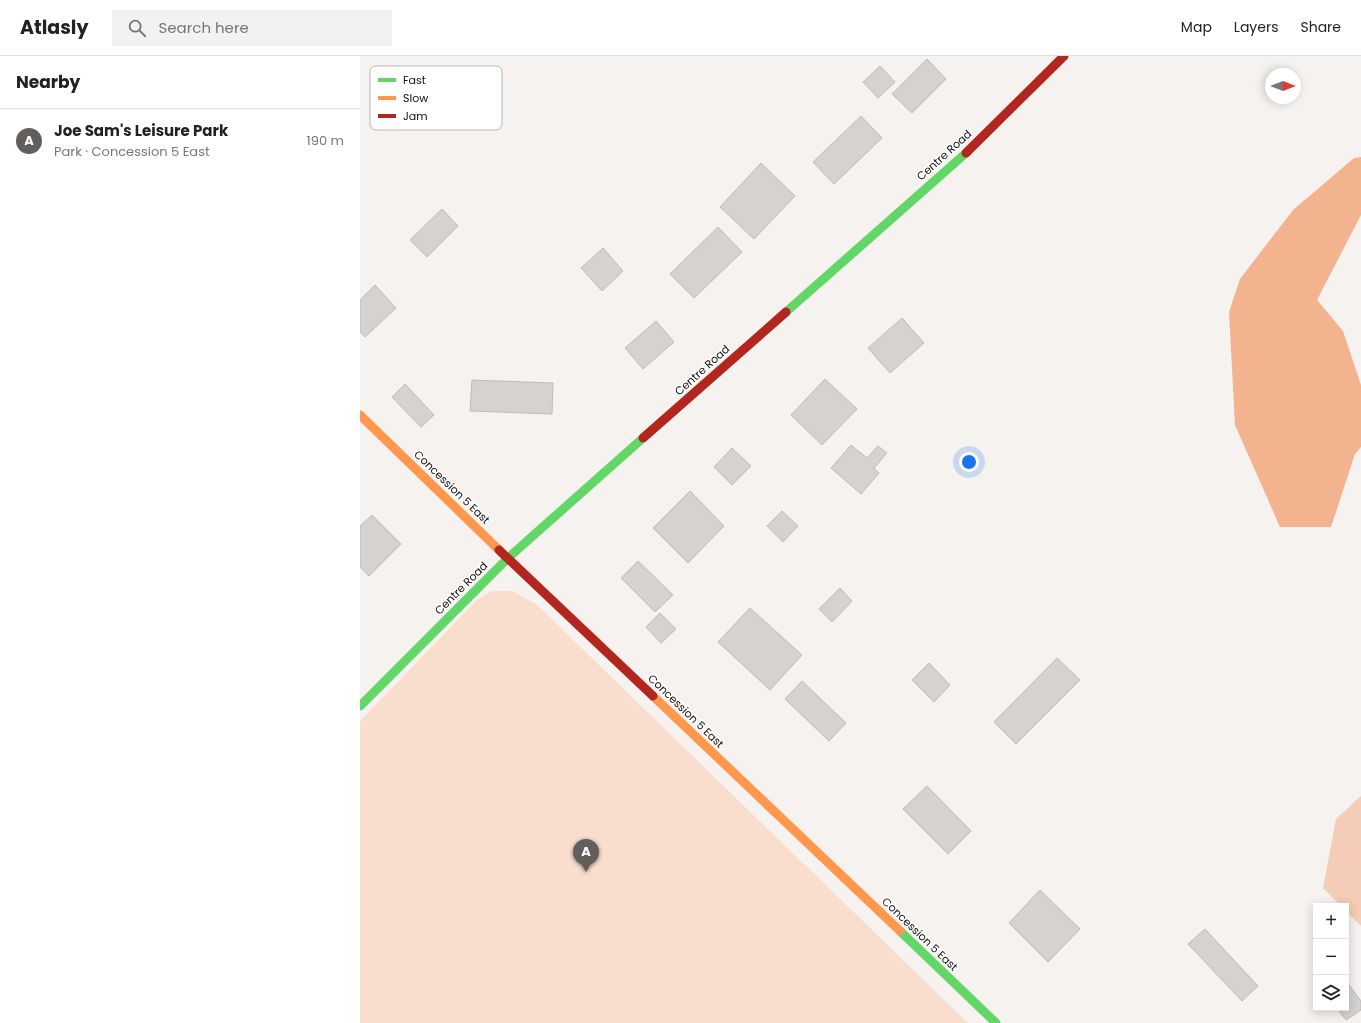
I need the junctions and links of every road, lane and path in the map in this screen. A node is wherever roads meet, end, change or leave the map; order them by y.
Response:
1 (1064, 56) edge
2 (360, 415) edge
3 (508, 558) junction
4 (360, 706) edge
5 (996, 1023) edge

1 - 3 main road, Centre Road
2 - 3 main road, Concession 5 East
3 - 4 main road, Centre Road
3 - 5 main road, Concession 5 East

